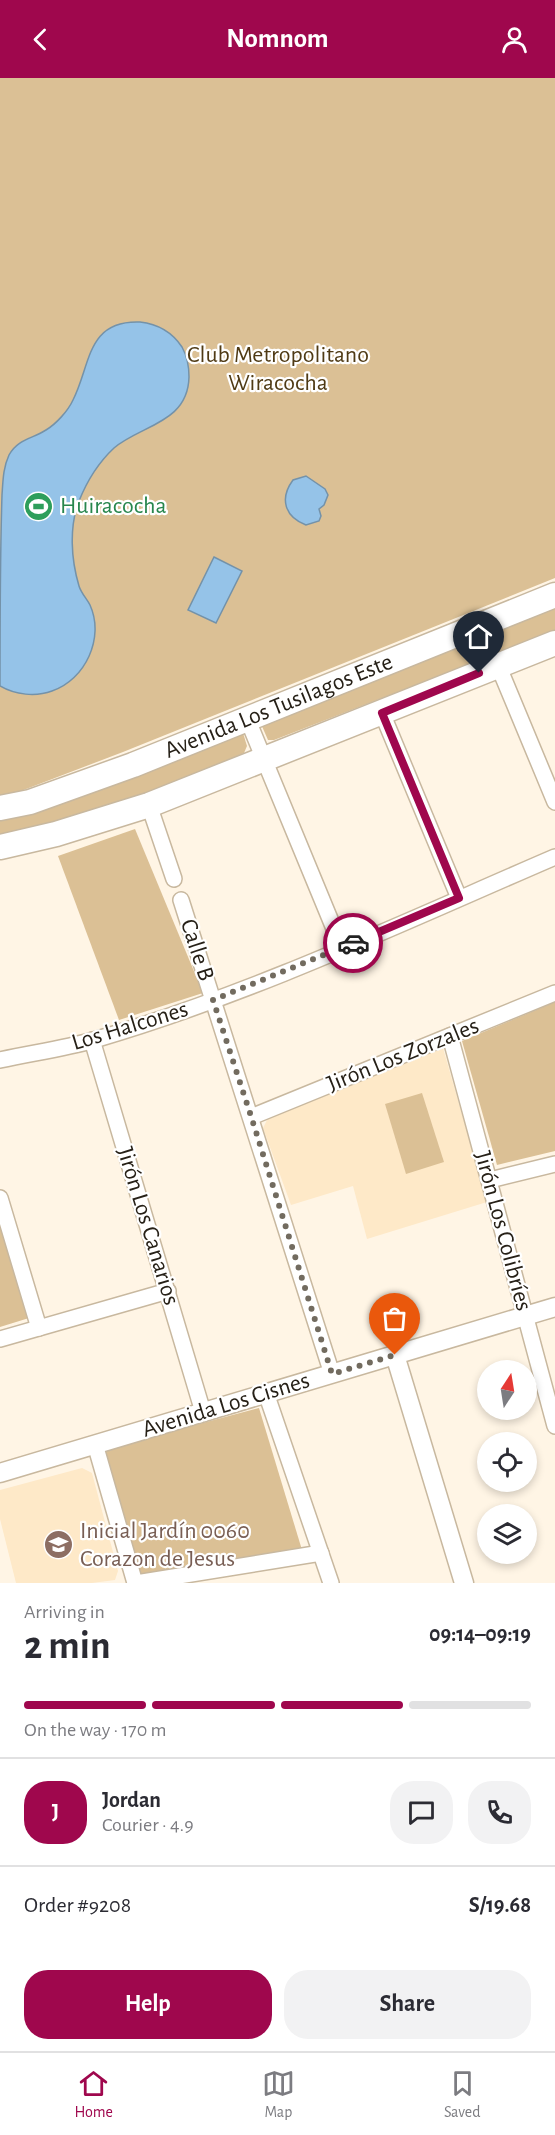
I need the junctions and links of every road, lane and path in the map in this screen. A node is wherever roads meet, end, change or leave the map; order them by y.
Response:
1 (555, 595) edge
2 (555, 643) edge
3 (498, 665) junction
4 (382, 713) junction
5 (247, 718) junction
6 (265, 758) junction
7 (555, 801) edge
8 (149, 804) junction
9 (0, 808) edge
10 (0, 847) edge
11 (555, 856) edge
12 (174, 879) dead end
13 (459, 898) junction
14 (181, 900) dead end
15 (342, 948) junction
16 (555, 993) edge
17 (213, 1000) junction
18 (450, 1036) junction
19 (92, 1040) junction
20 (0, 1060) edge
21 (251, 1116) junction
22 (555, 1164) edge
23 (490, 1180) junction
24 (0, 1198) edge
25 (168, 1291) junction
26 (555, 1307) edge
27 (525, 1316) junction
28 (39, 1328) junction
29 (0, 1339) edge
30 (395, 1355) junction
31 (332, 1374) junction
32 (266, 1393) junction
33 (203, 1412) junction
34 (555, 1426) edge
35 (95, 1444) junction
36 (0, 1473) edge
37 (321, 1552) junction
38 (135, 1583) edge
39 (331, 1583) edge
40 (464, 1583) edge

1 - 5 main road, Avenida Los Tusilagos Este
2 - 3 main road, Avenida Los Tusilagos Este
3 - 4 main road, Avenida Los Tusilagos Este
3 - 7 street
4 - 6 main road, Avenida Los Tusilagos Este
4 - 13 street
5 - 6 street
5 - 9 main road, Avenida Los Tusilagos Este
6 - 8 main road, Avenida Los Tusilagos Este
6 - 15 street
8 - 10 main road, Avenida Los Tusilagos Este
8 - 12 street
11 - 13 street, Los Halcones
13 - 15 street, Los Halcones
14 - 17 street, Calle B
15 - 17 street, Los Halcones
16 - 18 street, Jirón Los Zorzales
17 - 19 street, Los Halcones
17 - 21 street, Calle B
18 - 21 street, Jirón Los Zorzales
18 - 23 street, Jirón Los Colibríes
19 - 20 street, Los Halcones
19 - 25 street, Jirón Los Canarios
21 - 31 street, Calle B
22 - 23 street
23 - 27 street, Jirón Los Colibríes
24 - 28 street
25 - 28 street
25 - 33 street, Jirón Los Canarios
26 - 27 street, Avenida Los Cisnes
27 - 30 street, Avenida Los Cisnes
27 - 34 street, Jirón Los Colibríes
28 - 29 street
30 - 31 street, Avenida Los Cisnes
30 - 40 street
31 - 32 street, Avenida Los Cisnes
32 - 33 street, Avenida Los Cisnes
32 - 37 street
33 - 35 street, Avenida Los Cisnes
35 - 36 street, Avenida Los Cisnes
35 - 38 street
37 - 38 street
37 - 39 street

